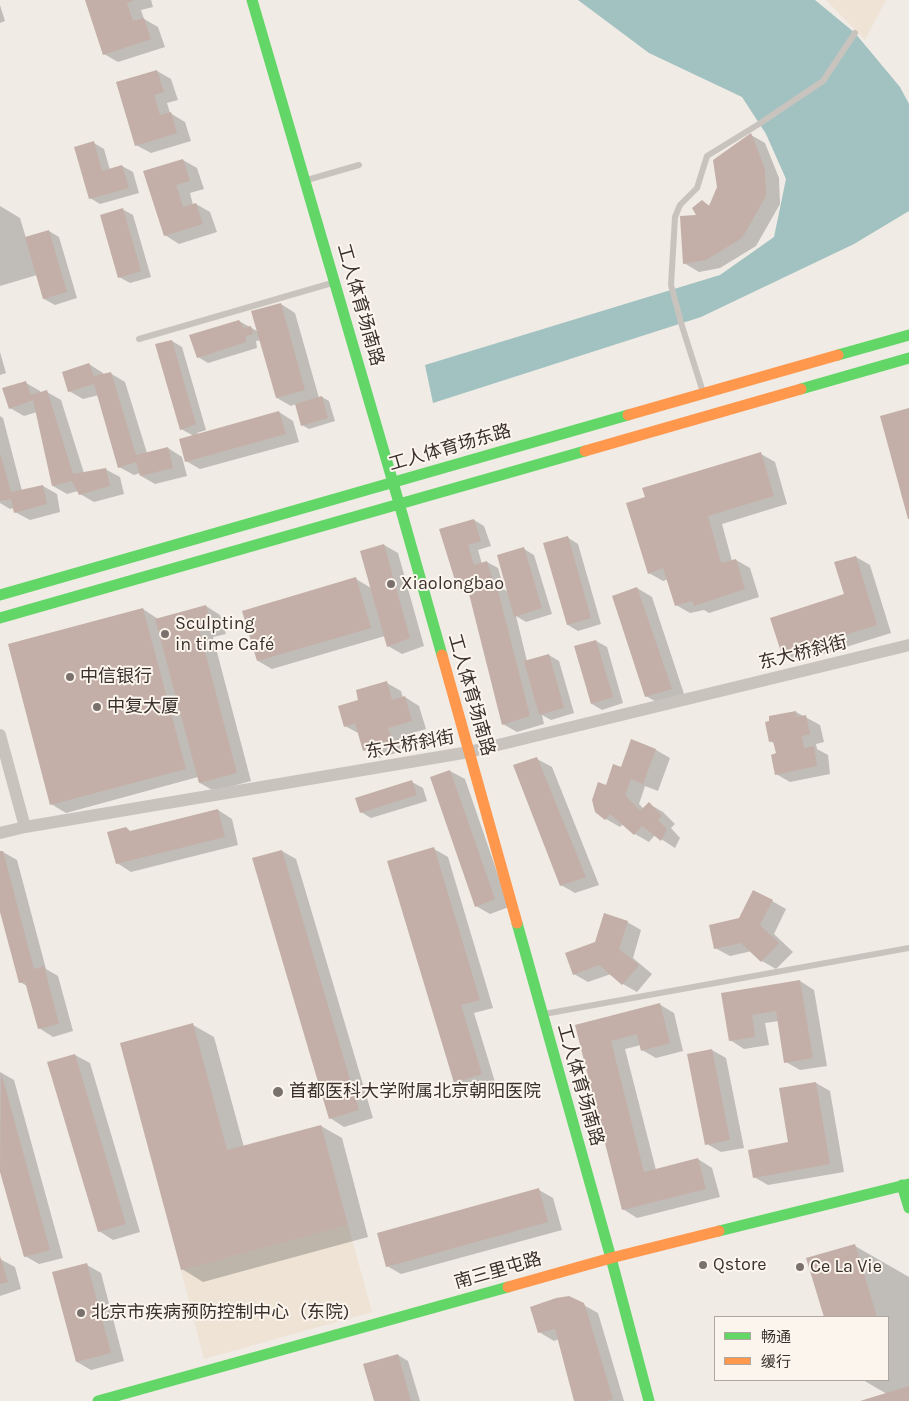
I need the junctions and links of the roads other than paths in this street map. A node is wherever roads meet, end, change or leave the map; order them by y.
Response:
1 (252, 0) edge
2 (855, 33) dead end
3 (360, 165) dead end
4 (306, 180) junction
5 (335, 282) junction
6 (909, 335) edge
7 (139, 339) dead end
8 (909, 358) edge
9 (703, 393) junction
10 (393, 483) junction
11 (399, 503) junction
12 (0, 595) edge
13 (0, 618) edge
14 (909, 645) edge
15 (0, 735) edge
16 (469, 752) junction
17 (25, 827) junction
18 (0, 834) edge
19 (909, 948) edge
20 (542, 1015) junction
21 (906, 1185) edge
22 (909, 1208) edge
23 (611, 1258) junction
24 (98, 1401) edge
25 (649, 1401) edge

1 - 4 street, 工人体育场南路
2 - 9 lane
3 - 4 lane
4 - 5 street, 工人体育场南路
5 - 7 lane
5 - 10 street, 工人体育场南路
6 - 9 street, 工人体育场东路
8 - 11 street
9 - 10 street, 工人体育场东路
10 - 11 street, 工人体育场南路
10 - 12 street, 工人体育场东路
11 - 13 street
11 - 16 street, 工人体育场南路
14 - 16 street, 东大桥斜街
15 - 17 street
16 - 17 street, 东大桥斜街
16 - 20 street, 工人体育场南路
17 - 18 street, 东大桥斜街
19 - 20 lane
20 - 23 street, 工人体育场南路
21 - 22 street
21 - 23 street, 南三里屯路
23 - 24 street, 南三里屯路
23 - 25 street, 工人体育场南路

